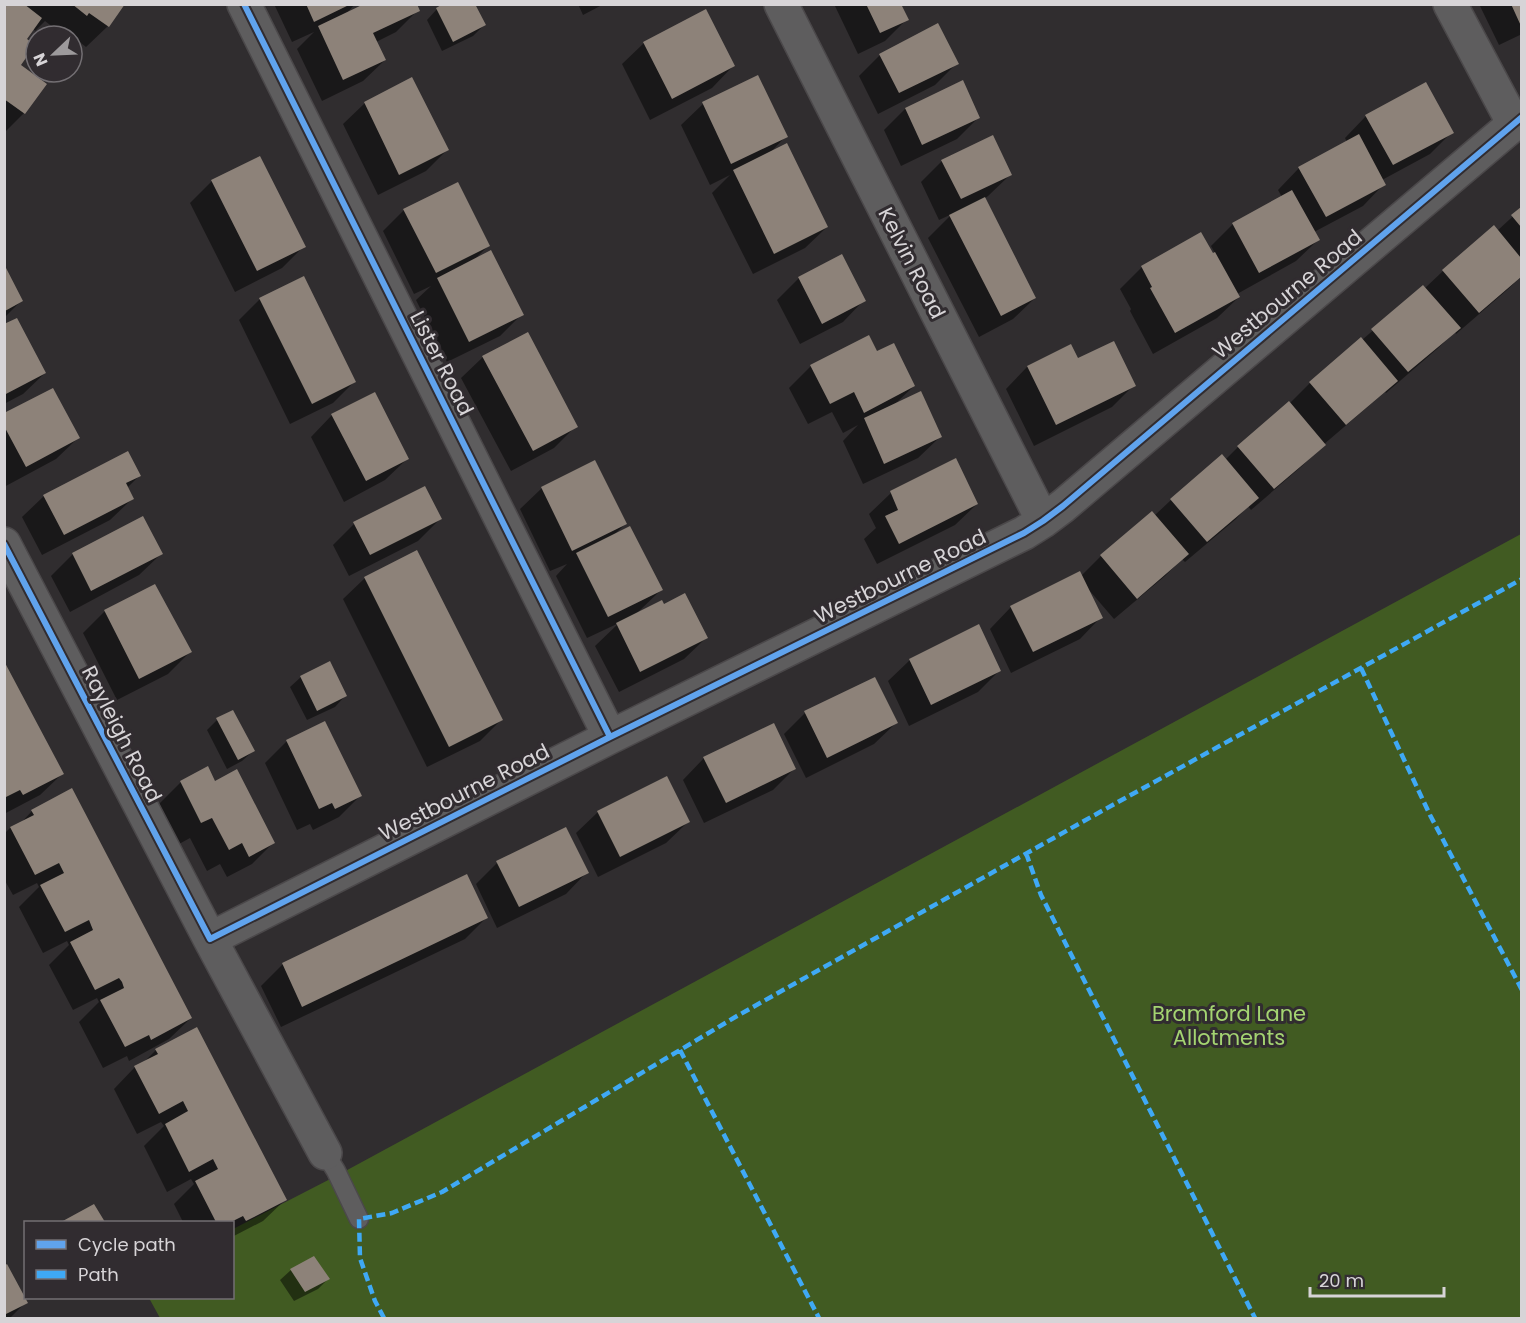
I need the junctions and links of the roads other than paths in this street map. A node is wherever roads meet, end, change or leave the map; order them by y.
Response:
1 (244, 4) edge
2 (781, 4) edge
3 (1450, 4) edge
4 (1518, 120) edge
5 (1043, 521) junction
6 (4, 544) edge
7 (610, 737) junction
8 (210, 939) junction
9 (325, 1153) joint
10 (359, 1219) dead end

1 - 7 street, Lister Road
2 - 5 street, Kelvin Road
3 - 4 street
4 - 5 street, Westbourne Road
5 - 7 street, Westbourne Road
6 - 8 street, Rayleigh Road
7 - 8 street, Westbourne Road
8 - 9 street, Rayleigh Road
9 - 10 lane

